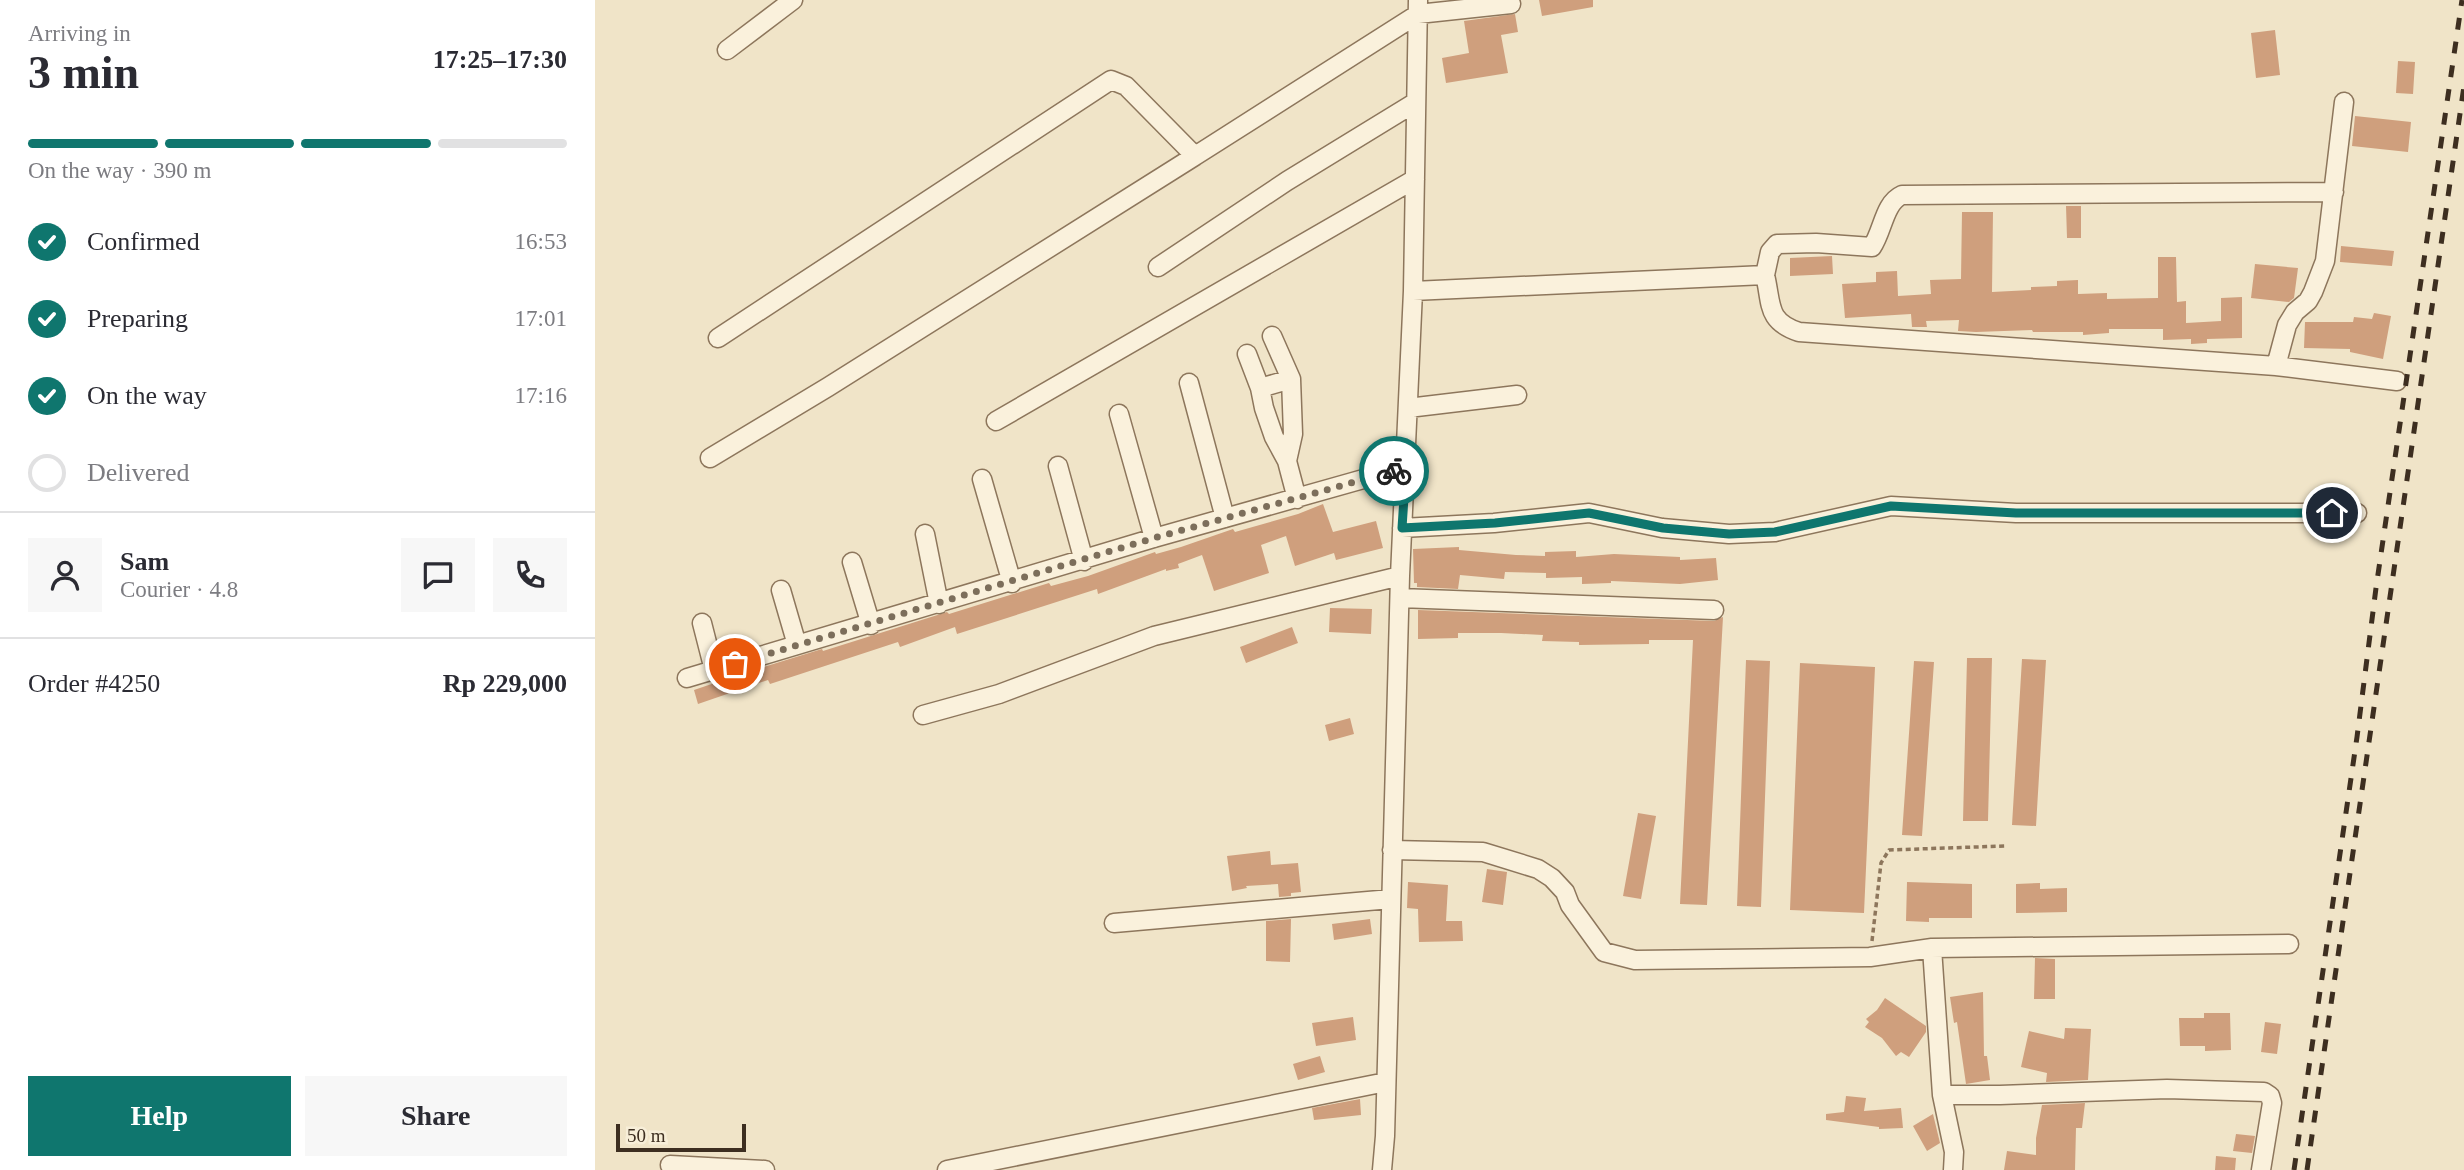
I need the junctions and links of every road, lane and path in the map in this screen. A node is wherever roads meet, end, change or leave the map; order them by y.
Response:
1 (793, 0) edge
2 (1511, 5) dead end
3 (1418, 7) edge
4 (727, 50) dead end
5 (1416, 102) junction
6 (2344, 102) dead end
7 (1195, 156) junction
8 (1415, 179) junction
9 (2334, 192) junction
10 (1158, 267) dead end
11 (1765, 275) junction
12 (1413, 291) junction
13 (1272, 336) dead end
14 (718, 338) dead end
15 (1247, 354) dead end
16 (2276, 366) junction
17 (1291, 379) junction
18 (2397, 380) dead end
19 (1189, 383) dead end
20 (1260, 388) junction
21 (1517, 395) dead end
22 (1408, 408) junction
23 (1119, 414) dead end
24 (996, 421) dead end
25 (710, 458) dead end
26 (1287, 461) junction
27 (1058, 466) dead end
28 (1406, 467) junction
29 (982, 479) dead end
30 (1297, 499) junction
31 (2357, 513) dead end
32 (1226, 518) junction
33 (1402, 528) junction
34 (925, 534) dead end
35 (1154, 538) junction
36 (1084, 561) junction
37 (852, 562) dead end
38 (1401, 576) junction
39 (1012, 583) junction
40 (781, 590) dead end
41 (1401, 598) junction
42 (939, 604) junction
43 (1714, 610) dead end
44 (702, 623) dead end
45 (871, 625) junction
46 (797, 645) junction
47 (714, 670) junction
48 (687, 678) dead end
49 (923, 715) dead end
50 (2005, 846) dead end
51 (1392, 850) junction
52 (1391, 899) junction
53 (1114, 923) dead end
54 (2288, 944) dead end
55 (1933, 948) junction
56 (1870, 957) junction
57 (1386, 1082) junction
58 (1942, 1095) junction
59 (670, 1165) dead end
60 (765, 1170) edge
61 (947, 1170) edge
62 (1382, 1170) edge
63 (1953, 1170) edge
64 (2261, 1170) edge

1 - 4 street
2 - 3 street
3 - 5 street
3 - 7 street
5 - 8 street
5 - 10 street
6 - 9 street
7 - 14 street
7 - 25 street
8 - 12 street
8 - 24 street
9 - 11 street
9 - 16 street
11 - 12 street
11 - 16 street
12 - 22 street
13 - 17 street
15 - 20 street
16 - 18 street
17 - 20 street
17 - 26 street
19 - 32 street
20 - 26 street
21 - 22 street
22 - 28 street
23 - 35 street
26 - 30 street
27 - 36 street
28 - 30 street
28 - 33 street
29 - 39 street
30 - 32 street
31 - 33 street
32 - 35 street
33 - 38 street
34 - 42 street
35 - 36 street
36 - 39 street
37 - 45 street
38 - 41 street
38 - 49 street
39 - 42 street
40 - 46 street
41 - 43 street
41 - 51 street
42 - 45 street
44 - 47 street
45 - 46 street
46 - 47 street
47 - 48 street
50 - 56 path
51 - 52 street
51 - 56 street
52 - 53 street
52 - 57 street
54 - 55 street
55 - 56 street
55 - 58 street
57 - 61 street
57 - 62 street
58 - 63 street
58 - 64 street
59 - 60 street

